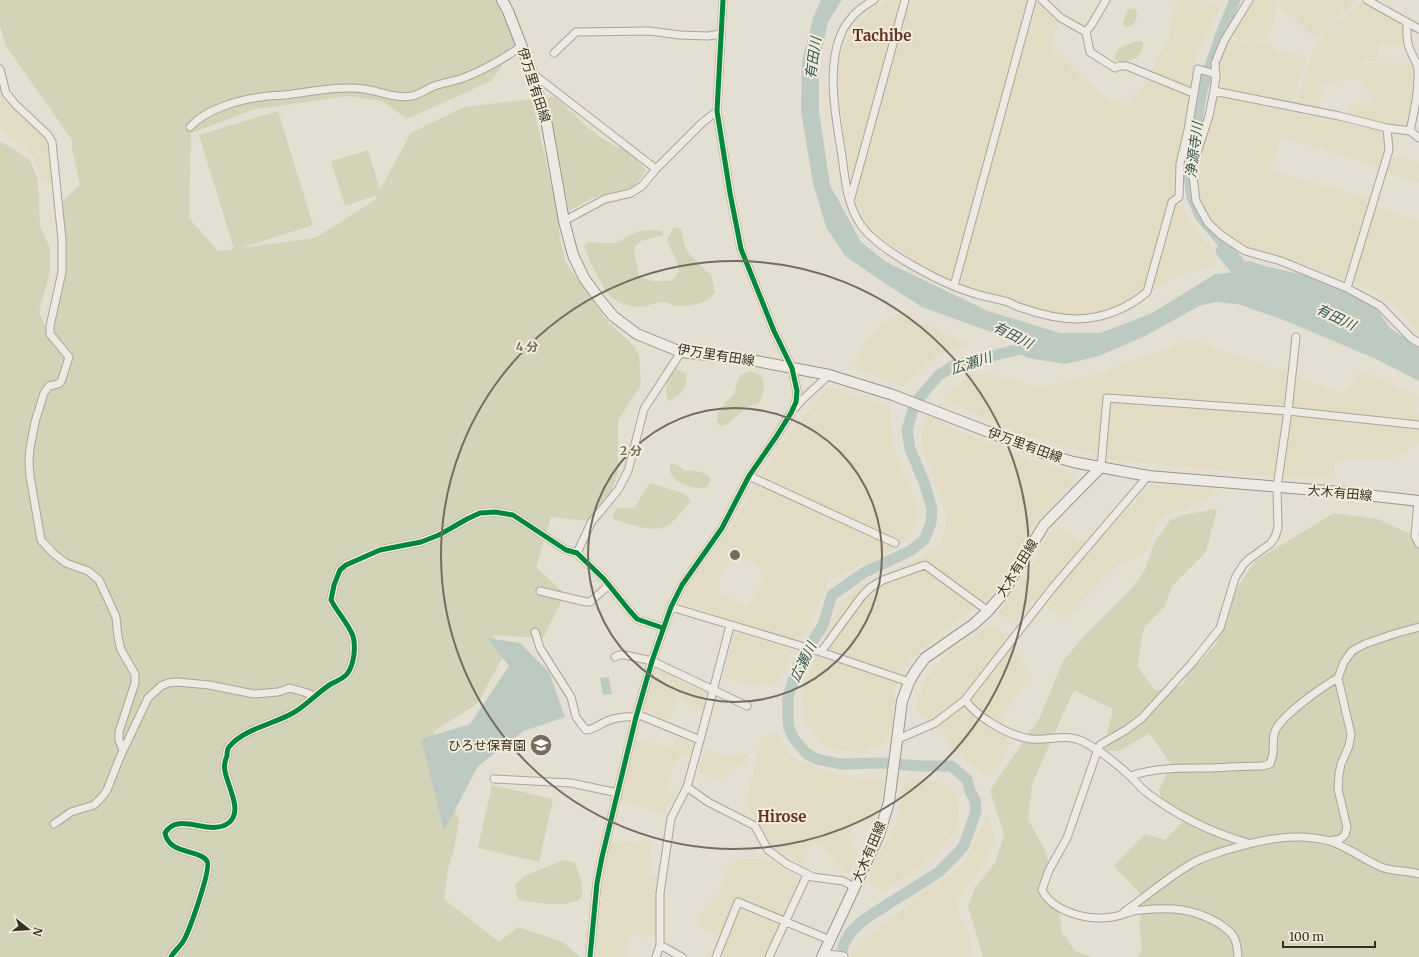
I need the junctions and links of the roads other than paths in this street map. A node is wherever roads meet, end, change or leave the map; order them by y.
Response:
1 (502, 0) edge
2 (724, 0) edge
3 (874, 0) edge
4 (905, 0) edge
5 (1032, 0) edge
6 (1042, 0) edge
7 (1106, 0) edge
8 (1249, 0) edge
9 (1367, 0) edge
10 (1407, 23) junction
11 (1419, 29) edge
12 (1086, 32) junction
13 (721, 34) junction
14 (522, 46) junction
15 (554, 53) dead end
16 (0, 69) edge
17 (532, 73) junction
18 (1214, 75) junction
19 (1214, 92) junction
20 (1193, 93) junction
21 (717, 111) junction
22 (190, 127) dead end
23 (1387, 128) junction
24 (1410, 131) junction
25 (1419, 138) edge
26 (656, 169) junction
27 (850, 201) junction
28 (564, 221) junction
29 (954, 286) junction
30 (1347, 288) junction
31 (1296, 337) dead end
32 (1419, 343) edge
33 (681, 352) junction
34 (792, 368) junction
35 (829, 375) junction
36 (1288, 411) junction
37 (791, 413) junction
38 (1419, 425) edge
39 (1101, 468) junction
40 (749, 476) junction
41 (1148, 476) junction
42 (1277, 487) junction
43 (1419, 501) edge
44 (895, 543) dead end
45 (1419, 544) edge
46 (577, 554) junction
47 (609, 584) junction
48 (540, 591) dead end
49 (671, 607) junction
50 (988, 611) junction
51 (730, 626) junction
52 (1419, 627) edge
53 (663, 628) junction
54 (535, 632) dead end
55 (822, 652) junction
56 (615, 657) dead end
57 (652, 662) junction
58 (1338, 678) junction
59 (909, 682) junction
60 (713, 691) junction
61 (315, 696) junction
62 (965, 700) junction
63 (747, 706) dead end
64 (637, 716) junction
65 (898, 739) junction
66 (700, 740) junction
67 (1098, 749) junction
68 (123, 750) junction
69 (1130, 776) junction
70 (494, 779) dead end
71 (687, 787) junction
72 (618, 793) junction
73 (54, 824) dead end
74 (1328, 841) junction
75 (1248, 843) junction
76 (1419, 874) edge
77 (807, 875) junction
78 (854, 887) junction
79 (1119, 916) junction
80 (784, 921) junction
81 (830, 940) junction
82 (660, 945) junction
83 (825, 954) edge
84 (844, 956) edge
85 (171, 957) edge
86 (590, 957) edge
87 (656, 957) edge
88 (682, 957) edge
89 (716, 957) edge
90 (769, 957) edge
91 (1238, 957) edge

1 - 14 main road, 伊万里有田線
2 - 13 street
3 - 27 street
4 - 27 street
5 - 29 street
6 - 12 street
7 - 12 street
8 - 18 street
9 - 10 street
10 - 11 street
10 - 24 street
12 - 20 street
13 - 15 street
13 - 21 street
14 - 17 main road, 伊万里有田線
14 - 22 street
16 - 68 street
17 - 26 street
17 - 28 main road, 伊万里有田線
18 - 19 street
18 - 20 street
19 - 23 street
19 - 30 street
20 - 29 street
21 - 26 street
21 - 34 street
23 - 24 street
23 - 30 street
24 - 25 street
26 - 28 street
27 - 29 street
28 - 33 main road, 伊万里有田線
30 - 32 street
31 - 36 street
33 - 34 main road, 伊万里有田線
33 - 46 street
34 - 35 main road, 伊万里有田線
34 - 37 street
35 - 37 street
35 - 39 main road, 伊万里有田線
36 - 38 street
36 - 39 street
36 - 42 street
37 - 40 street
39 - 41 main road, 大木有田線
39 - 50 main road, 大木有田線
40 - 44 street
40 - 49 street
41 - 42 main road, 大木有田線
41 - 62 street
42 - 43 main road, 大木有田線
42 - 67 street
43 - 45 street
46 - 47 street
46 - 61 street
47 - 48 street
47 - 53 street
49 - 51 street
49 - 53 street
50 - 55 street
50 - 59 main road, 大木有田線
51 - 55 street
51 - 60 street
52 - 58 street
53 - 57 street
54 - 64 street
55 - 59 street
56 - 57 street
57 - 60 street
57 - 64 street
58 - 69 street
58 - 74 street
59 - 65 main road, 大木有田線
60 - 63 street
60 - 66 street
61 - 68 street
61 - 85 street
62 - 65 street
62 - 67 street
64 - 66 street
64 - 72 street
65 - 78 main road, 大木有田線
66 - 71 street
67 - 69 street
67 - 79 street
68 - 73 street
69 - 75 street
70 - 72 street
71 - 77 street
71 - 82 street
72 - 86 street
74 - 75 street
74 - 76 street
75 - 79 street
77 - 78 street
77 - 80 street
78 - 81 main road, 大木有田線
79 - 91 street
80 - 81 street
80 - 89 street
80 - 90 street
81 - 83 main road, 大木有田線
82 - 87 street
82 - 88 street
83 - 84 street

